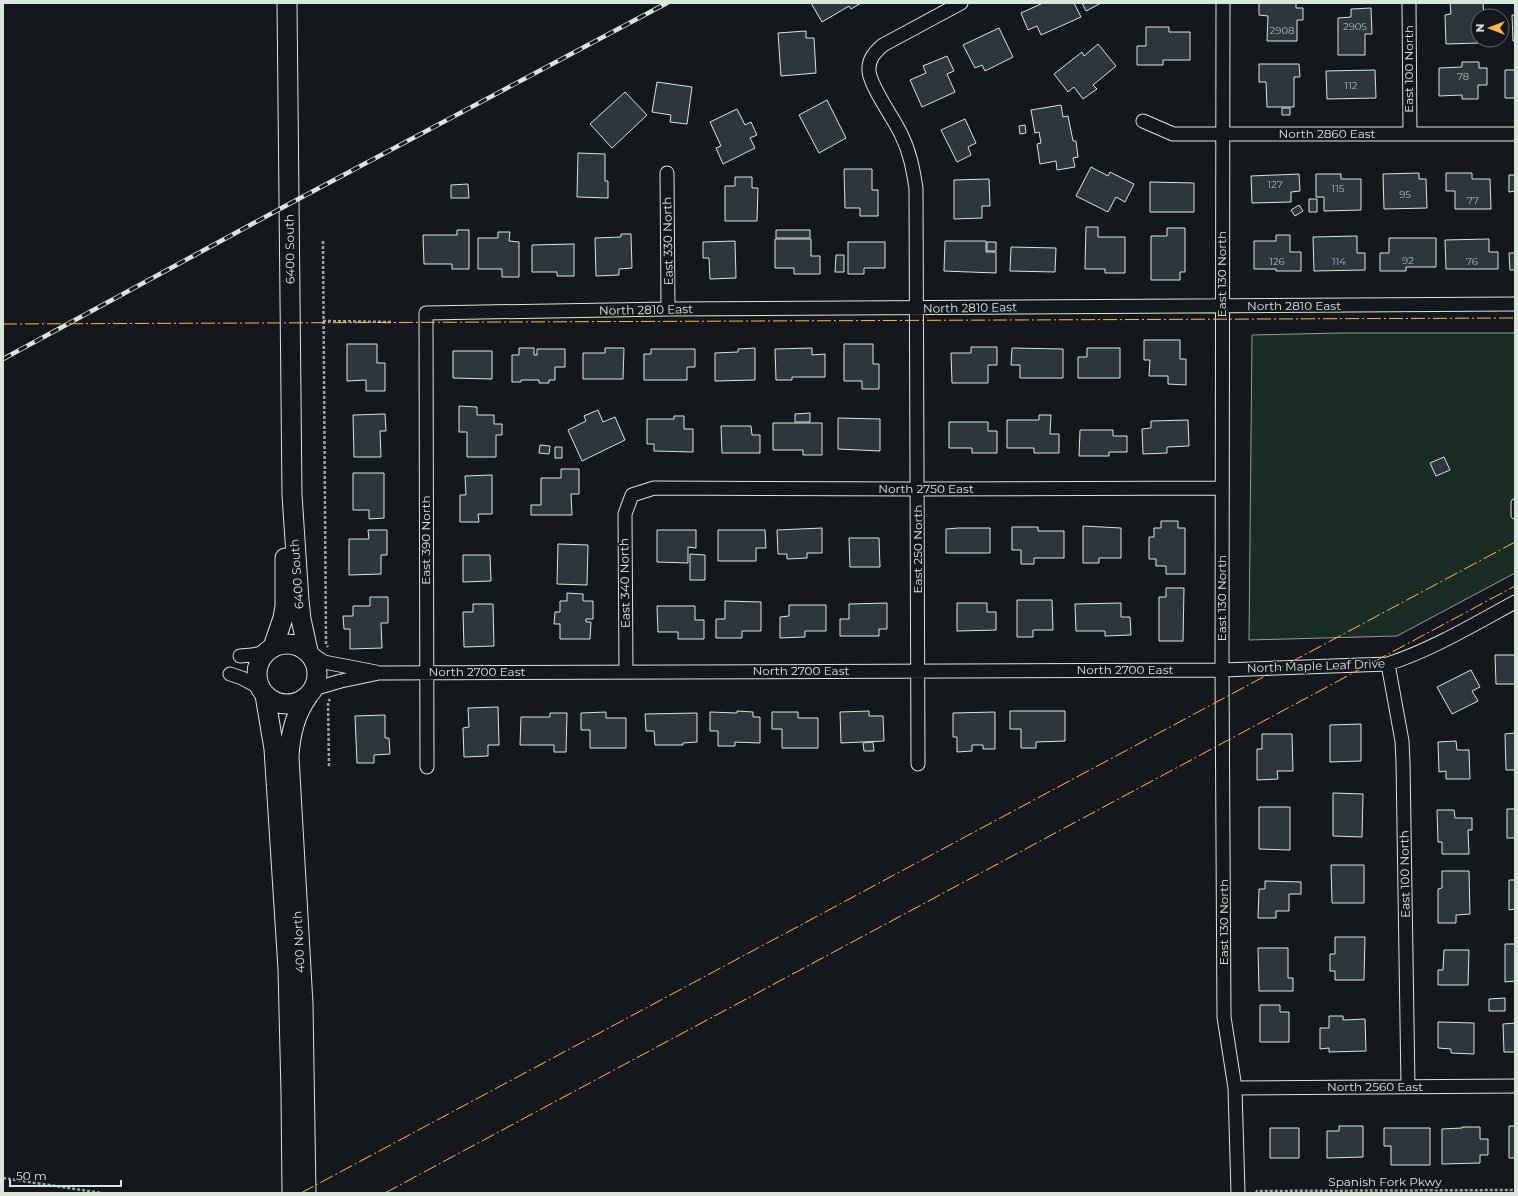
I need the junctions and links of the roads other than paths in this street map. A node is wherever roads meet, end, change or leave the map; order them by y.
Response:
1 (287, 3) edge
2 (961, 3) edge
3 (1222, 3) edge
4 (1409, 3) edge
5 (1142, 121) dead end
6 (1410, 134) junction
7 (1515, 134) edge
8 (1222, 135) junction
9 (667, 173) dead end
10 (1515, 304) edge
11 (1222, 306) junction
12 (668, 309) junction
13 (916, 309) junction
14 (426, 313) joint
15 (1222, 488) junction
16 (918, 489) junction
17 (292, 495) junction
18 (632, 495) joint
19 (1515, 503) edge
20 (1515, 515) edge
21 (1515, 602) edge
22 (269, 649) junction
23 (308, 652) junction
24 (240, 656) dead end
25 (1388, 664) junction
26 (1222, 670) junction
27 (918, 671) junction
28 (426, 672) junction
29 (626, 672) junction
30 (379, 673) junction
31 (230, 674) dead end
32 (263, 692) junction
33 (311, 692) junction
34 (918, 764) dead end
35 (427, 767) dead end
36 (1515, 1086) edge
37 (1408, 1087) junction
38 (1235, 1088) junction
39 (292, 1193) edge
40 (306, 1193) edge
41 (1238, 1193) edge

1 - 17 main road, 6400 South
2 - 13 street, East 250 North
3 - 8 street, East 130 North
4 - 6 street, East 100 North
5 - 8 street, North 2860 East
6 - 7 street, North 2860 East
6 - 8 street, North 2860 East
8 - 11 street, East 130 North
9 - 12 street, East 330 North
10 - 11 street, North 2810 East
11 - 13 street, North 2810 East
11 - 15 street, East 130 North
12 - 13 street, North 2810 East
12 - 14 street, North 2810 East
13 - 16 street, East 250 North
14 - 28 street, East 390 North
15 - 16 street, North 2750 East
15 - 26 street, East 130 North
16 - 18 street, North 2750 East
16 - 27 street, East 250 North
17 - 22 main road, 6400 South
17 - 23 main road, 6400 South
18 - 29 street, East 340 North
19 - 20 lane
21 - 25 street, North Maple Leaf Drive
22 - 23 main road
22 - 24 street
22 - 32 main road
23 - 30 street, North 2700 East
23 - 33 main road
25 - 26 street, North Maple Leaf Drive
25 - 37 street, East 100 North
26 - 27 street, North 2700 East
26 - 38 street, East 130 North
27 - 29 street, North 2700 East
27 - 34 street, East 250 North
28 - 29 street, North 2700 East
28 - 30 street, North 2700 East
28 - 35 street, East 390 North
30 - 33 street, North 2700 East
31 - 32 street
32 - 33 main road
32 - 39 main road, 400 North
33 - 40 main road, 400 North
36 - 37 street, North 2560 East
37 - 38 street, North 2560 East
38 - 41 street, East 130 North

